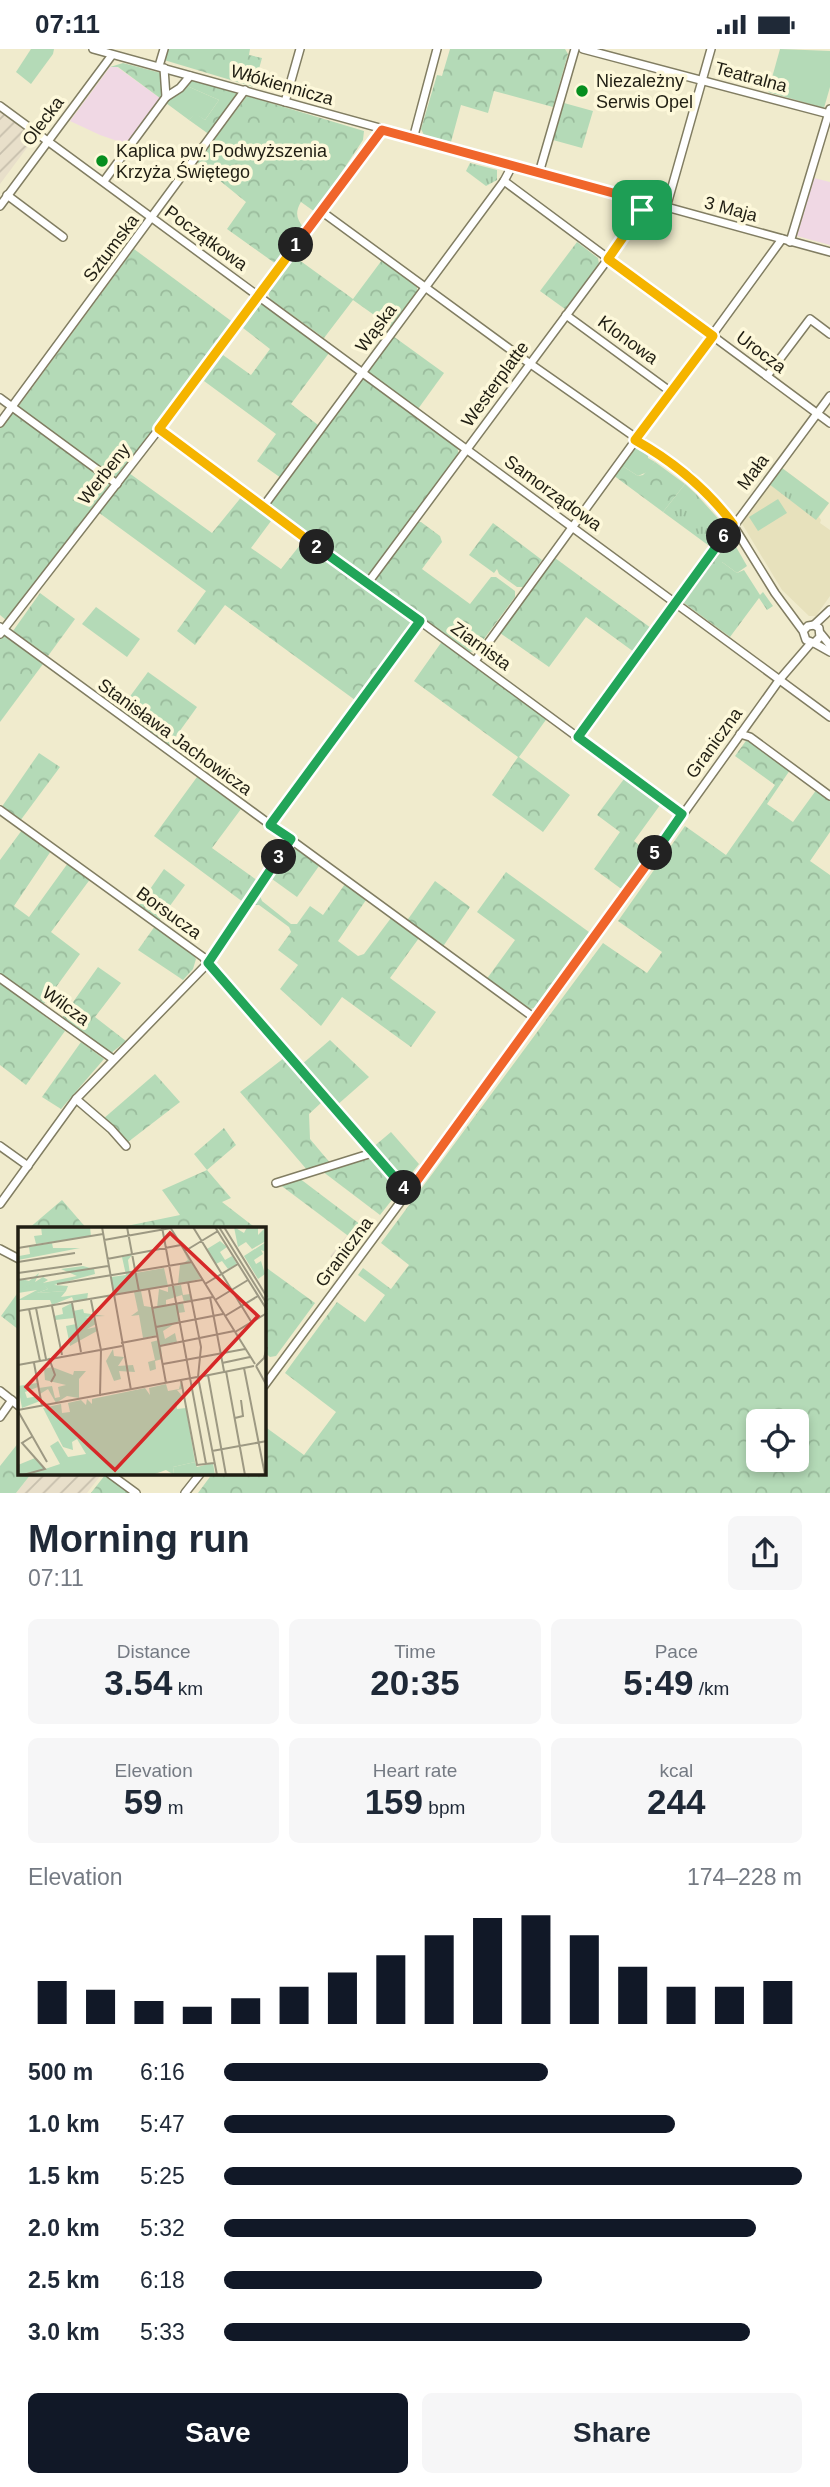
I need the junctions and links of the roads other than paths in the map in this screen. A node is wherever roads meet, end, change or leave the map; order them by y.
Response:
1 (93, 49) edge
2 (163, 49) edge
3 (300, 49) edge
4 (437, 49) edge
5 (575, 49) edge
6 (583, 49) edge
7 (711, 49) edge
8 (112, 55) junction
9 (161, 67) junction
10 (190, 75) junction
11 (702, 80) junction
12 (246, 90) junction
13 (166, 97) junction
14 (285, 101) junction
15 (0, 106) edge
16 (829, 111) edge
17 (382, 130) junction
18 (412, 139) junction
19 (47, 141) junction
20 (512, 166) junction
21 (539, 173) junction
22 (104, 181) junction
23 (503, 181) junction
24 (7, 195) junction
25 (646, 202) junction
26 (0, 205) edge
27 (666, 208) junction
28 (321, 211) junction
29 (153, 218) junction
30 (63, 237) dead end
31 (786, 240) junction
32 (830, 253) edge
33 (608, 259) junction
34 (426, 287) junction
35 (258, 296) junction
36 (566, 315) junction
37 (830, 334) edge
38 (713, 336) junction
39 (530, 363) junction
40 (363, 372) junction
41 (767, 376) junction
42 (671, 392) junction
43 (830, 396) edge
44 (0, 398) edge
45 (12, 407) junction
46 (817, 414) junction
47 (0, 423) edge
48 (830, 423) edge
49 (159, 429) junction
50 (635, 440) junction
51 (466, 449) junction
52 (117, 484) junction
53 (263, 507) junction
54 (733, 524) junction
55 (572, 527) junction
56 (368, 584) junction
57 (676, 602) junction
58 (830, 611) edge
59 (420, 621) junction
60 (1, 630) edge
61 (812, 634) junction
62 (830, 645) edge
63 (830, 652) edge
64 (475, 661) junction
65 (780, 679) junction
66 (830, 717) edge
67 (740, 734) junction
68 (578, 737) junction
69 (830, 796) edge
70 (0, 810) edge
71 (682, 814) junction
72 (270, 825) junction
73 (291, 839) junction
74 (208, 963) junction
75 (0, 978) edge
76 (536, 1019) junction
77 (113, 1059) junction
78 (76, 1099) junction
79 (0, 1146) edge
80 (126, 1146) dead end
81 (372, 1153) junction
82 (28, 1166) junction
83 (276, 1183) dead end
84 (408, 1193) junction
85 (0, 1204) edge
86 (0, 1249) edge
87 (18, 1258) edge
88 (266, 1383) edge
89 (0, 1391) edge
90 (16, 1403) edge
91 (0, 1417) edge
92 (111, 1475) edge
93 (199, 1475) edge
94 (136, 1493) edge
95 (186, 1493) edge

1 - 8 street, Włókiennicza
2 - 9 street
3 - 14 street
4 - 18 street
5 - 21 street
6 - 11 street, Teatralna
7 - 11 street
8 - 9 street, Włókiennicza
8 - 19 street, Olecka
9 - 10 street, Włókiennicza
9 - 13 street
10 - 12 street, Włókiennicza
10 - 13 street
11 - 16 street, Teatralna
11 - 27 street
12 - 14 street, Włókiennicza
12 - 29 street, Sztumska
13 - 22 street
14 - 17 street, Włókiennicza
15 - 19 street, Początkowa
16 - 31 street
17 - 18 street, 3 Maja
17 - 28 street, Werbeny
18 - 20 street, 3 Maja
19 - 22 street, Początkowa
19 - 24 street, Olecka
20 - 21 street, 3 Maja
20 - 23 street, Wąska
21 - 25 street, 3 Maja
22 - 29 street, Początkowa
23 - 33 street, Urocza
23 - 34 street, Wąska
24 - 26 street, Olecka
24 - 30 street
25 - 27 street, 3 Maja
25 - 33 street, Westerplatte
27 - 31 street, 3 Maja
28 - 34 street
28 - 35 street, Werbeny
29 - 35 street, Początkowa
29 - 45 street, Sztumska
31 - 32 street, 3 Maja
31 - 38 street
33 - 36 street, Westerplatte
33 - 38 street, Urocza
34 - 39 street
34 - 40 street, Wąska
35 - 40 street, Samorządowa
35 - 49 street, Werbeny
36 - 39 street, Westerplatte
36 - 42 street, Klonowa
37 - 41 street
38 - 41 street, Urocza
38 - 42 street
39 - 50 street
39 - 51 street, Westerplatte
40 - 51 street, Samorządowa
40 - 53 street, Wąska
41 - 46 street, Urocza
42 - 50 street
43 - 46 street, Mała
44 - 45 street
45 - 47 street, Sztumska
45 - 52 street
46 - 48 street, Urocza
46 - 54 street, Mała
49 - 52 street, Werbeny
49 - 53 street, Ziarnista
50 - 54 street
50 - 55 street
51 - 55 street, Samorządowa
51 - 56 street, Westerplatte
52 - 60 street, Werbeny
53 - 56 street, Ziarnista
54 - 57 street, Mała
54 - 61 street
55 - 57 street, Samorządowa
55 - 64 street
56 - 59 street, Ziarnista
57 - 65 street, Samorządowa
57 - 68 street, Mała
58 - 61 street, Graniczna
59 - 64 street, Ziarnista
59 - 72 street
60 - 72 street, Stanisława Jachowicza
61 - 62 street
61 - 63 street
61 - 65 street, Graniczna
64 - 68 street, Ziarnista
65 - 66 street, Samorządowa
65 - 67 street, Graniczna
67 - 69 street
67 - 71 street, Graniczna
68 - 71 street, Ziarnista
70 - 74 street, Borsucza
71 - 76 street, Graniczna
72 - 73 street, Stanisława Jachowicza
73 - 74 street
73 - 76 street, Stanisława Jachowicza
74 - 77 street
74 - 81 street, Borsucza
75 - 77 street, Wilcza
76 - 84 street, Graniczna
77 - 78 street
78 - 80 street
78 - 82 street
79 - 82 street
81 - 83 street
81 - 84 street, Borsucza
82 - 85 street
84 - 88 street, Graniczna
86 - 87 street
89 - 90 street
90 - 91 street
92 - 94 street
93 - 95 street

